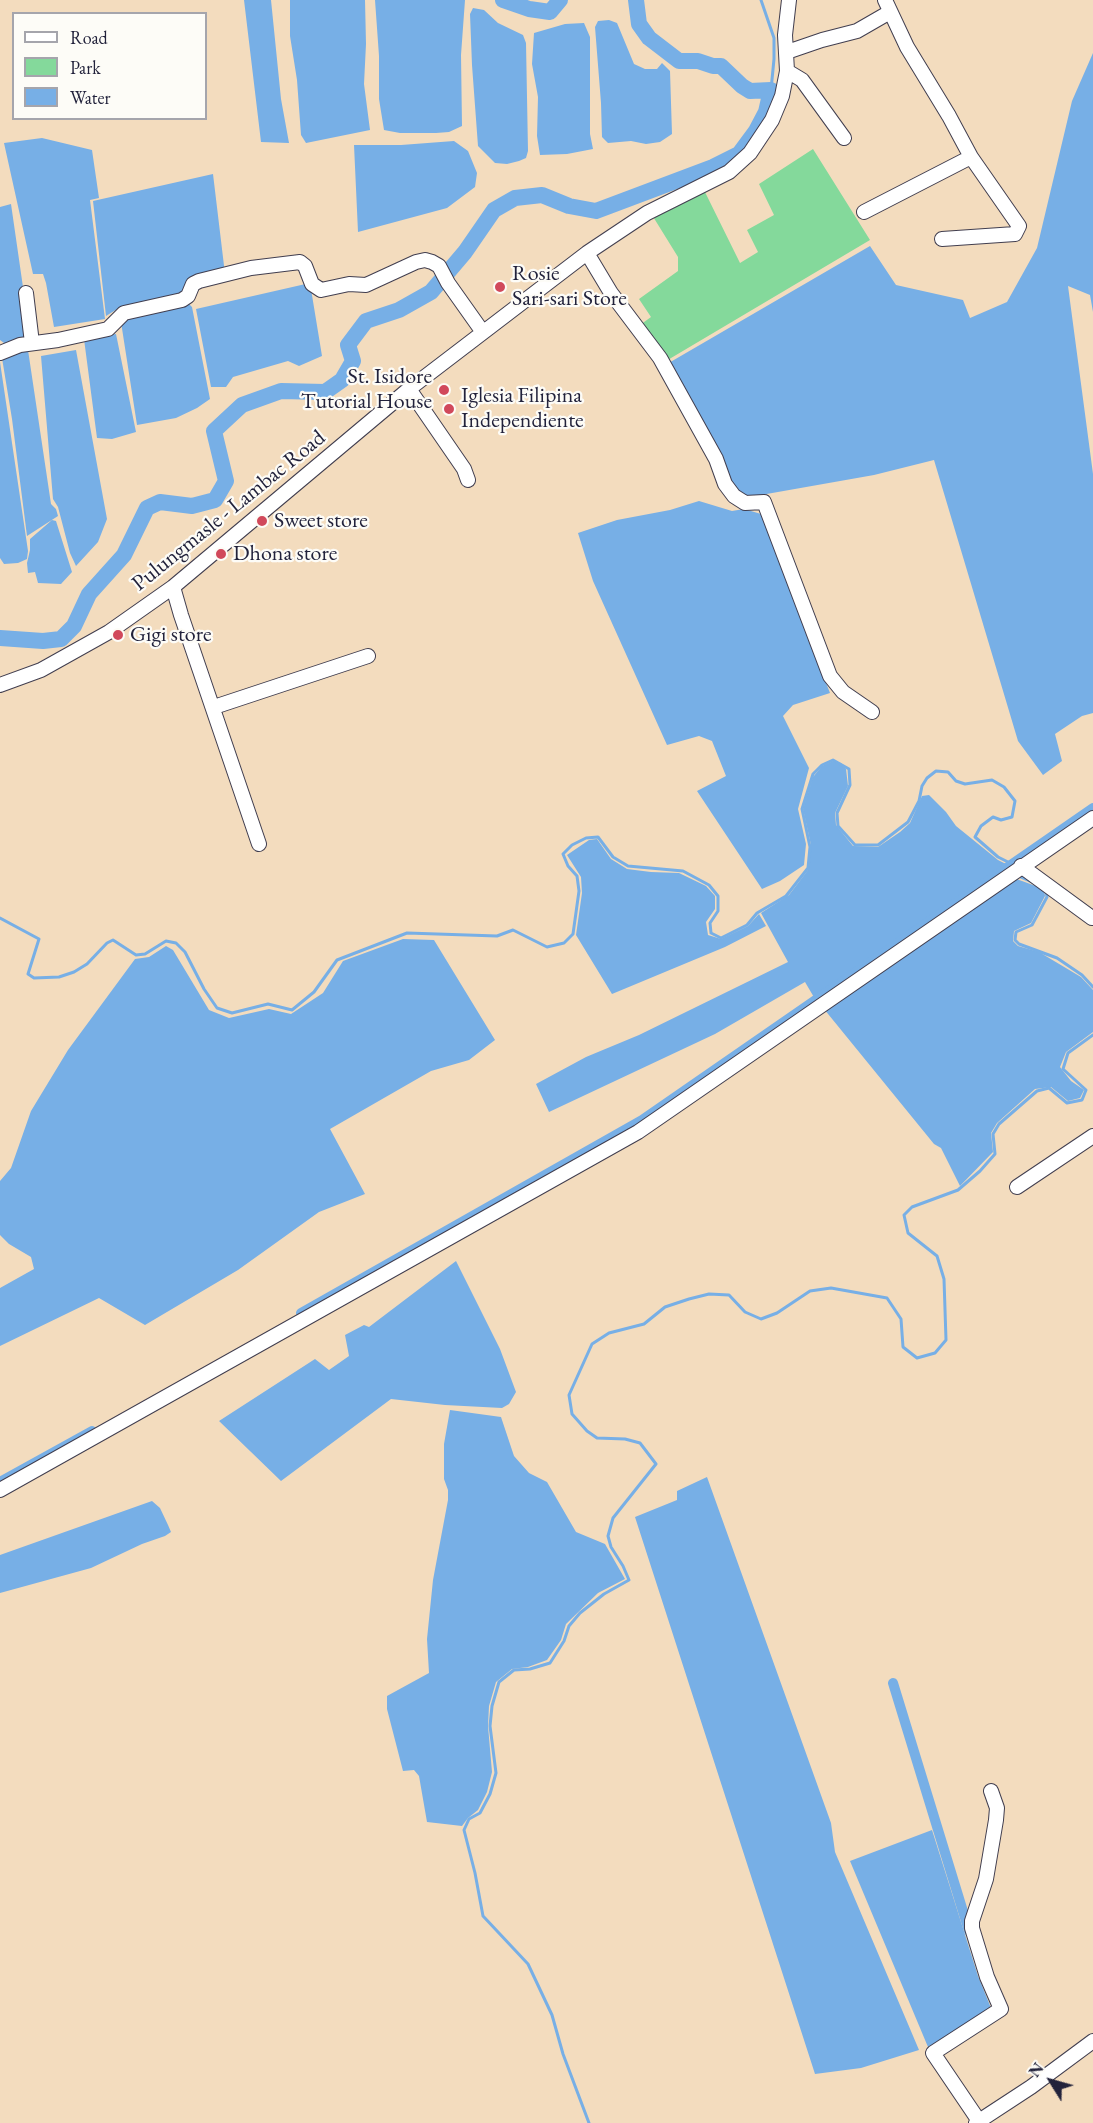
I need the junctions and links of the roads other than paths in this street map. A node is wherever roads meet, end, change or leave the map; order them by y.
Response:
1 (789, 0) edge
2 (888, 6) edge
3 (788, 51) junction
4 (787, 71) junction
5 (844, 138) dead end
6 (971, 158) junction
7 (864, 212) dead end
8 (942, 239) dead end
9 (587, 253) junction
10 (26, 293) dead end
11 (482, 331) junction
12 (32, 343) junction
13 (0, 353) edge
14 (409, 389) junction
15 (468, 480) dead end
16 (173, 587) junction
17 (368, 656) dead end
18 (0, 685) edge
19 (214, 707) junction
20 (872, 712) dead end
21 (1093, 818) edge
22 (259, 844) dead end
23 (1015, 870) junction
24 (1092, 918) edge
25 (1093, 1136) edge
26 (1017, 1187) dead end
27 (0, 1490) edge
28 (991, 1791) dead end
29 (1093, 2041) edge
30 (978, 2122) edge

1 - 3 street, Pulungmasle - Lambac Road
2 - 3 street
2 - 6 street
3 - 4 street, Pulungmasle - Lambac Road
4 - 5 street
4 - 9 street, Pulungmasle - Lambac Road
6 - 7 street
6 - 8 street
9 - 11 street, Pulungmasle - Lambac Road
9 - 20 street
10 - 12 street
11 - 12 street
11 - 14 street, Pulungmasle - Lambac Road
12 - 13 street
14 - 15 street
14 - 16 street, Pulungmasle - Lambac Road
16 - 18 street, Pulungmasle - Lambac Road
16 - 19 street
17 - 19 street
19 - 22 street
21 - 23 street
23 - 24 street
23 - 27 street
25 - 26 street
28 - 30 street
29 - 30 street

